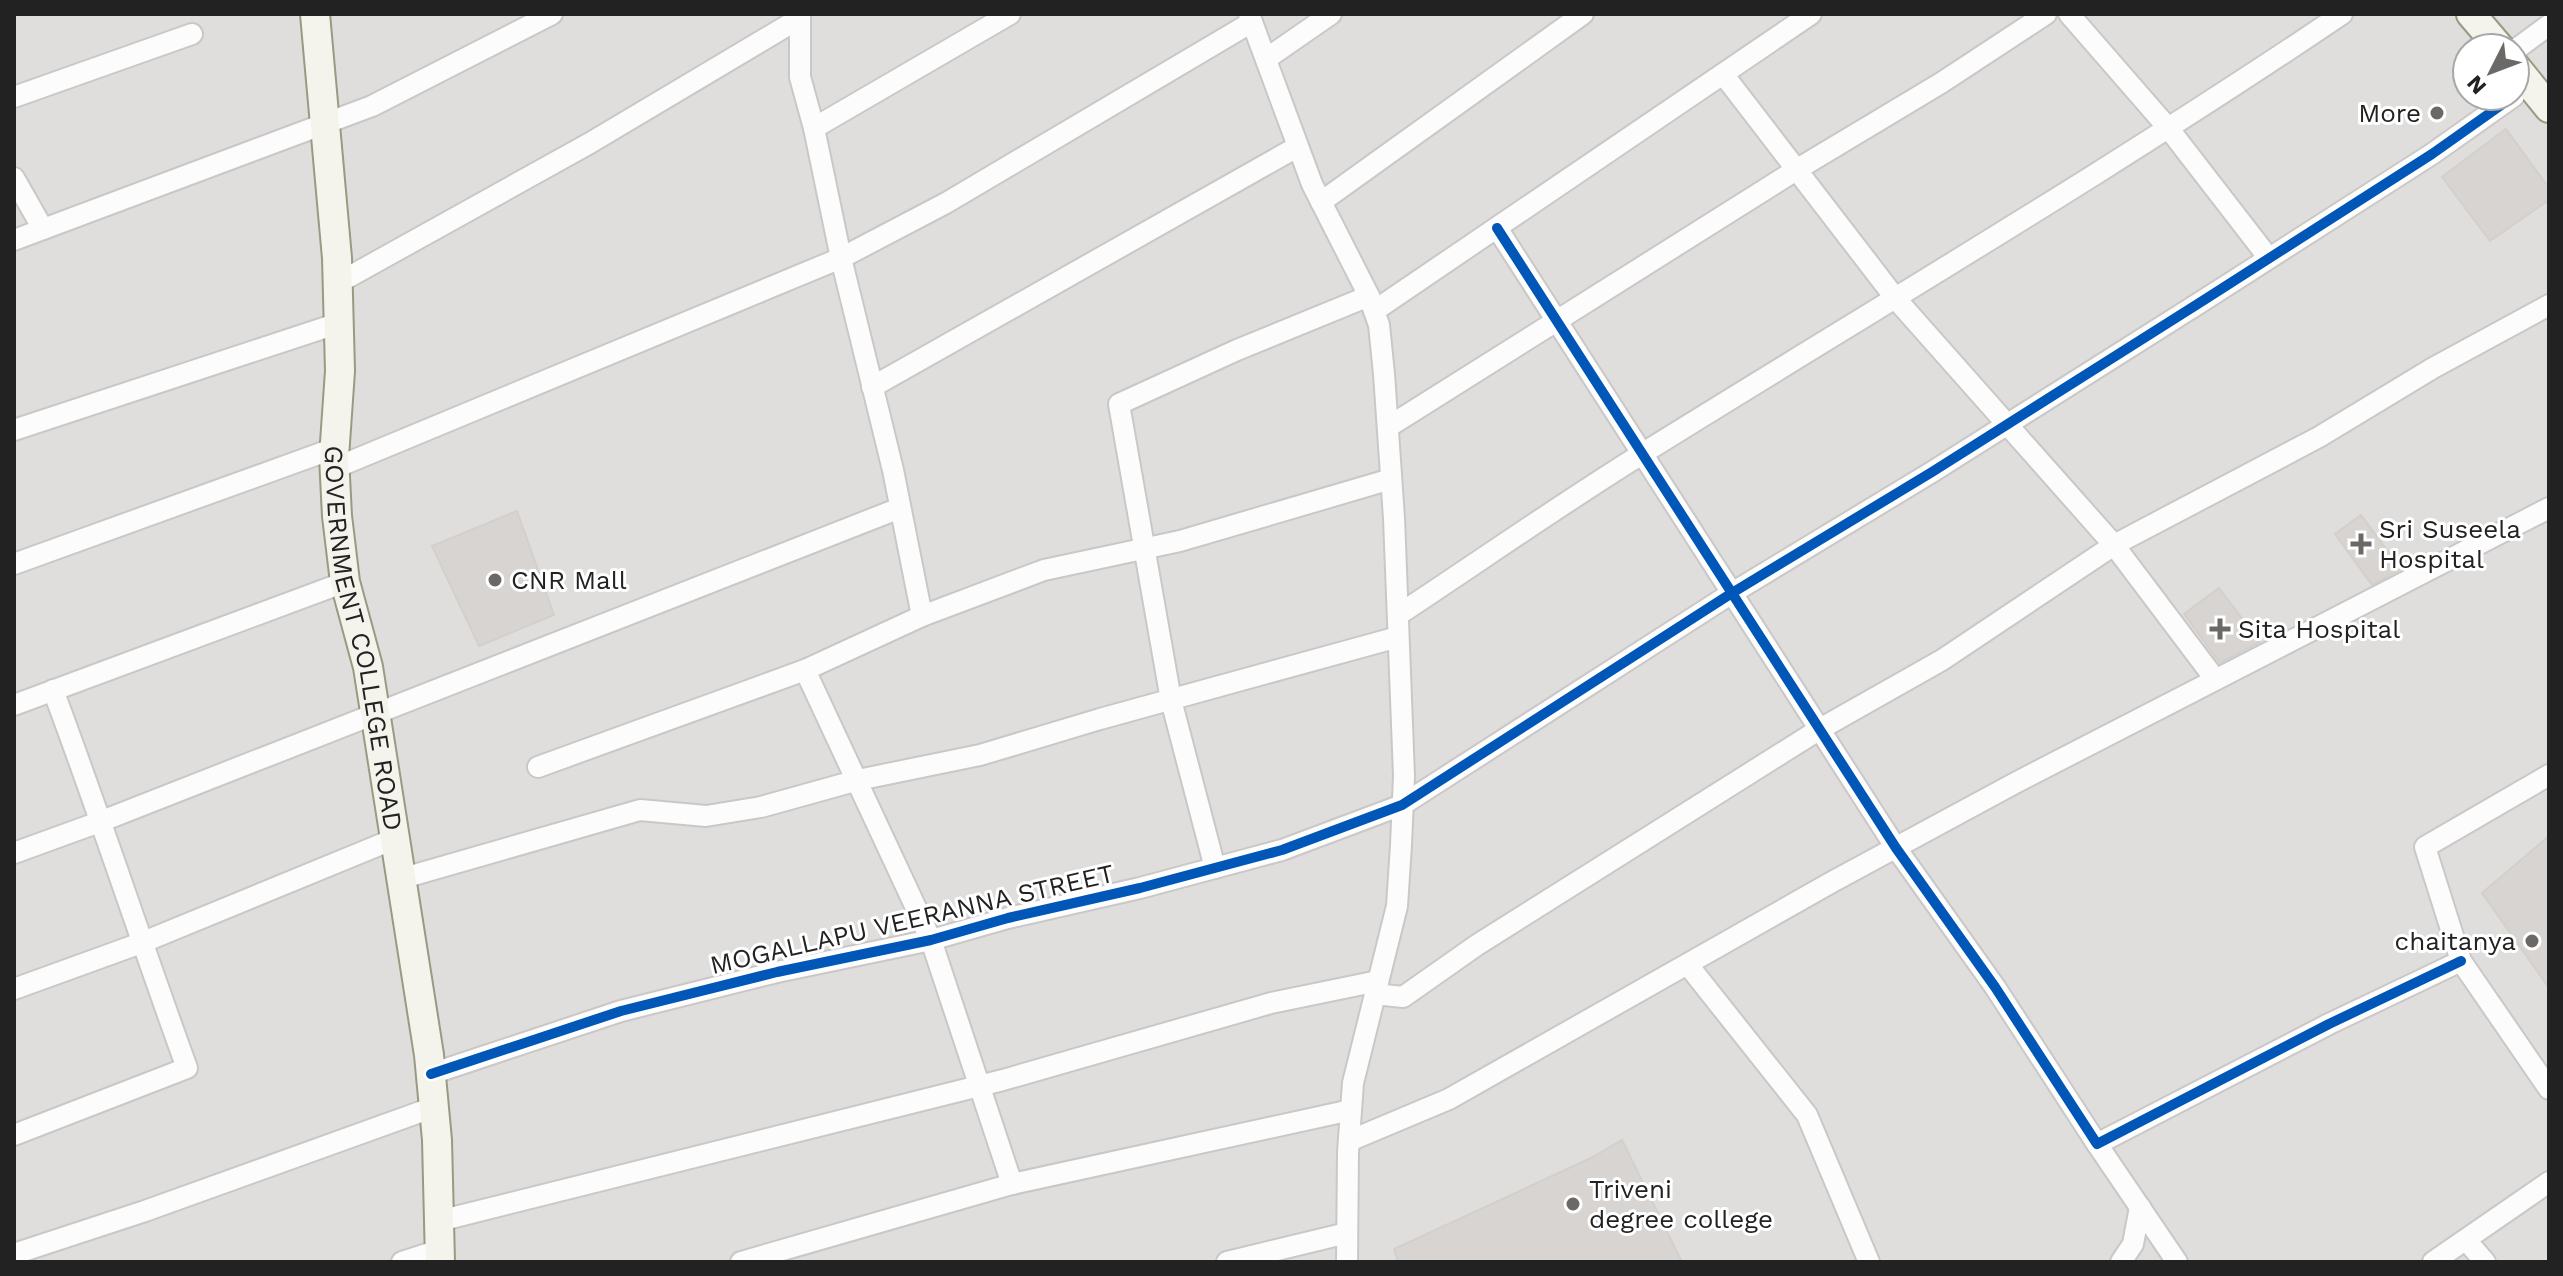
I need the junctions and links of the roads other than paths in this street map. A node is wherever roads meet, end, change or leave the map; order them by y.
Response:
1 (315, 14) edge
2 (552, 14) edge
3 (1010, 14) edge
4 (1331, 14) edge
5 (1583, 14) edge
6 (1772, 14) edge
7 (1811, 14) edge
8 (2046, 14) edge
9 (2069, 14) edge
10 (2342, 14) edge
11 (2471, 14) edge
12 (800, 16) edge
13 (1250, 18) edge
14 (2549, 25) edge
15 (1784, 32) junction
16 (2486, 32) edge
17 (192, 34) dead end
18 (2531, 38) edge
19 (1266, 59) junction
20 (1723, 74) junction
21 (2531, 94) edge
22 (14, 97) edge
23 (2549, 108) edge
24 (2485, 112) edge
25 (327, 122) junction
26 (814, 128) junction
27 (2169, 129) junction
28 (1297, 147) junction
29 (1796, 170) junction
30 (14, 178) edge
31 (1321, 202) junction
32 (1497, 228) junction
33 (43, 229) junction
34 (14, 240) edge
35 (2268, 257) junction
36 (841, 258) junction
37 (338, 283) junction
38 (1896, 299) junction
39 (1371, 303) junction
40 (2549, 305) edge
41 (1556, 320) junction
42 (339, 323) junction
43 (872, 387) junction
44 (2007, 424) junction
45 (1388, 427) junction
46 (14, 430) edge
47 (1642, 453) junction
48 (335, 458) junction
49 (1391, 479) junction
50 (900, 508) junction
51 (2549, 508) edge
52 (2114, 545) junction
53 (1145, 549) junction
54 (14, 564) edge
55 (345, 582) junction
56 (1732, 593) junction
57 (1398, 615) junction
58 (922, 616) junction
59 (1398, 637) junction
60 (805, 670) junction
61 (2215, 679) junction
62 (53, 690) junction
63 (1171, 700) junction
64 (14, 705) edge
65 (374, 712) junction
66 (1820, 729) junction
67 (538, 767) dead end
68 (2549, 775) edge
69 (858, 780) junction
70 (1402, 805) junction
71 (102, 821) junction
72 (394, 839) junction
73 (1896, 848) junction
74 (14, 853) edge
75 (1215, 868) junction
76 (400, 879) junction
77 (931, 940) junction
78 (141, 943) junction
79 (2461, 961) junction
80 (1688, 965) junction
81 (1376, 987) junction
82 (14, 989) edge
83 (431, 1074) junction
84 (979, 1086) junction
85 (2549, 1089) edge
86 (434, 1107) junction
87 (1351, 1110) junction
88 (14, 1135) edge
89 (1349, 1141) junction
90 (2097, 1144) junction
91 (2549, 1182) edge
92 (1012, 1184) junction
93 (2140, 1207) junction
94 (439, 1221) junction
95 (1347, 1233) junction
96 (2466, 1240) junction
97 (14, 1254) edge
98 (439, 1256) edge
99 (402, 1262) edge
100 (741, 1262) edge
101 (1227, 1262) edge
102 (1347, 1262) edge
103 (1869, 1262) edge
104 (2121, 1262) edge
105 (2177, 1262) edge
106 (2433, 1262) edge
107 (2485, 1262) edge

1 - 25 main road, GOVERNMENT COLLEGE ROAD
2 - 25 street
3 - 26 street
4 - 19 street
5 - 31 street
6 - 15 street
7 - 15 street
8 - 29 street
9 - 27 street
10 - 27 street
11 - 16 main road
12 - 26 street
12 - 37 street
13 - 19 street
13 - 36 street
14 - 18 street
15 - 20 street
17 - 22 street
19 - 28 street
20 - 29 street
20 - 32 street
21 - 23 main road
24 - 35 street, MOGALLAPU VEERANNA STREET
25 - 33 street
25 - 37 main road, GOVERNMENT COLLEGE ROAD
26 - 36 street
27 - 35 street
27 - 38 street
28 - 31 street
28 - 43 street
29 - 38 street
29 - 41 street
30 - 33 street
31 - 39 street
32 - 39 street
32 - 41 street
33 - 34 street
35 - 44 street, MOGALLAPU VEERANNA STREET
36 - 43 street
36 - 48 street
37 - 42 main road, GOVERNMENT COLLEGE ROAD
38 - 44 street
38 - 47 street
39 - 45 street
39 - 53 street
40 - 52 street
41 - 45 street
41 - 47 street
42 - 46 street
42 - 48 main road, GOVERNMENT COLLEGE ROAD
43 - 50 street
44 - 52 street
44 - 56 street, MOGALLAPU VEERANNA STREET
45 - 49 street
47 - 56 street
47 - 57 street
48 - 54 street
48 - 55 main road, GOVERNMENT COLLEGE ROAD
49 - 53 street
49 - 57 street
50 - 58 street
50 - 65 street
51 - 61 street
52 - 61 street
52 - 66 street
53 - 58 street
53 - 63 street
55 - 62 street
55 - 65 main road, GOVERNMENT COLLEGE ROAD
56 - 66 street
56 - 70 street, MOGALLAPU VEERANNA STREET
57 - 59 street
58 - 60 street
59 - 63 street
59 - 70 street
60 - 67 street
60 - 69 street
61 - 73 street
62 - 64 street
62 - 71 street
63 - 69 street
63 - 75 street
65 - 71 street
65 - 72 main road, GOVERNMENT COLLEGE ROAD
66 - 73 street
66 - 81 street
68 - 79 street
69 - 76 street
69 - 77 street
70 - 75 street, MOGALLAPU VEERANNA STREET
70 - 81 street
71 - 74 street
71 - 78 street
72 - 76 main road, GOVERNMENT COLLEGE ROAD
72 - 78 street
73 - 80 street
73 - 90 street
75 - 77 street, MOGALLAPU VEERANNA STREET
76 - 83 main road, GOVERNMENT COLLEGE ROAD
77 - 83 street, MOGALLAPU VEERANNA STREET
77 - 84 street
78 - 82 street
78 - 88 street
79 - 85 street
79 - 90 street
80 - 89 street
80 - 103 street
81 - 84 street
81 - 87 street
83 - 86 main road, GOVERNMENT COLLEGE ROAD
84 - 92 street
84 - 94 street
86 - 94 main road, GOVERNMENT COLLEGE ROAD
86 - 97 street
87 - 89 street
87 - 92 street
89 - 95 street
90 - 93 street
91 - 96 street
92 - 100 street
93 - 104 street
93 - 105 street
94 - 98 main road, GOVERNMENT COLLEGE ROAD
95 - 101 street
95 - 102 street
96 - 106 street
96 - 107 street
98 - 99 street

